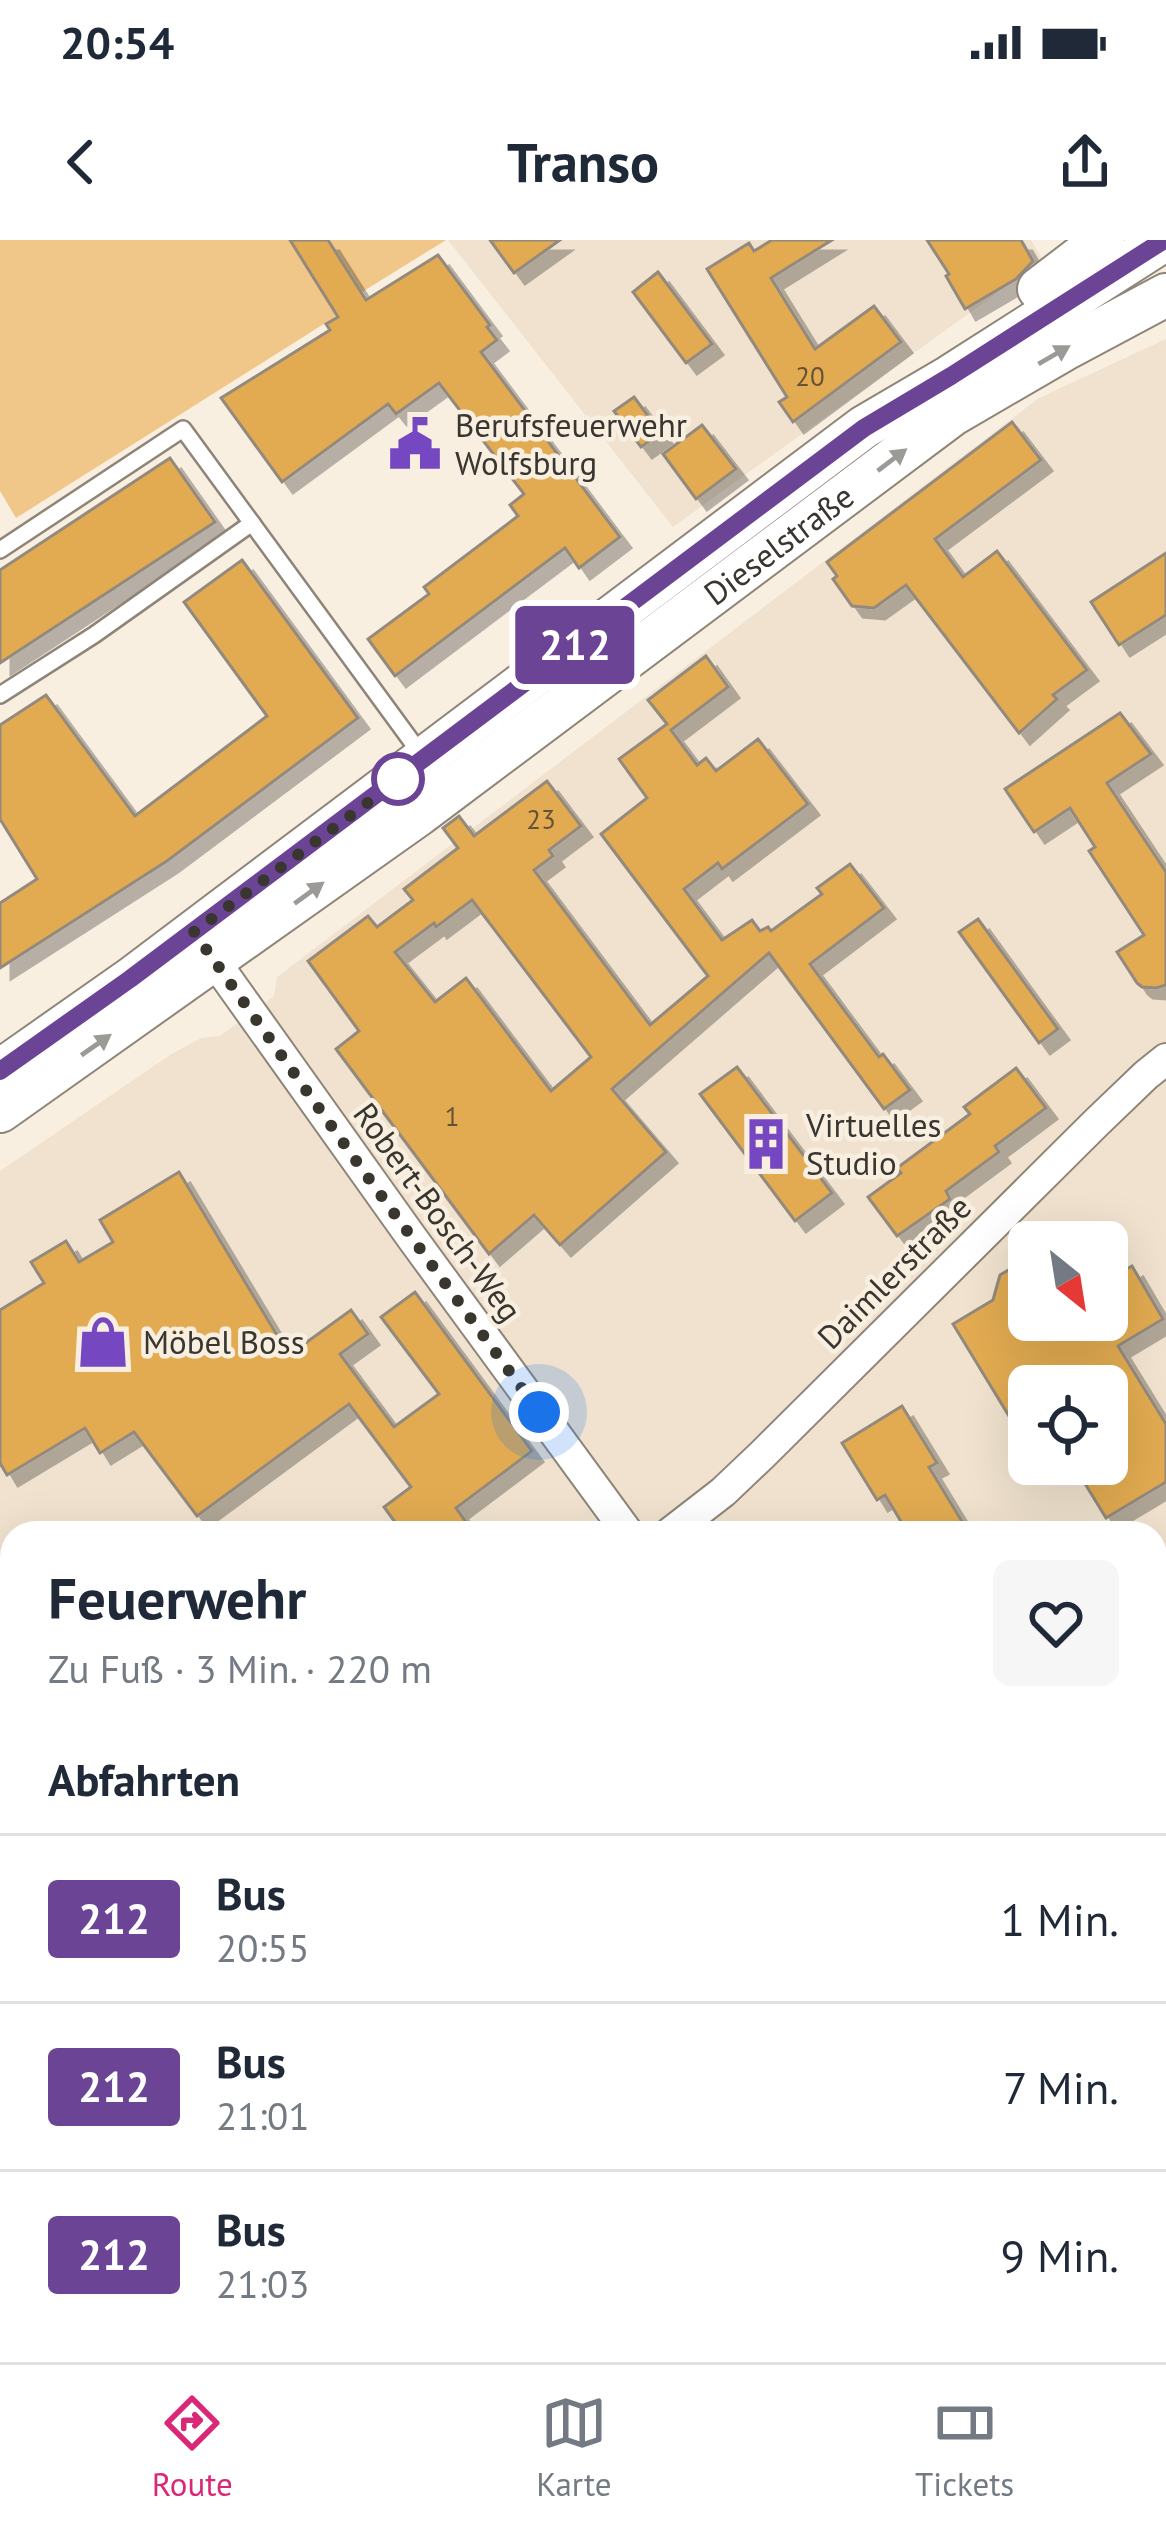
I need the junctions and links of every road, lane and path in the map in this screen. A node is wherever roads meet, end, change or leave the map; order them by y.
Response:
1 (1103, 240) edge
2 (1164, 240) edge
3 (1166, 295) edge
4 (864, 428) junction
5 (252, 523) junction
6 (0, 550) edge
7 (0, 695) edge
8 (425, 759) junction
9 (204, 946) junction
10 (1166, 1059) edge
11 (0, 1071) edge
12 (0, 1112) edge
13 (619, 1521) edge
14 (686, 1521) edge

1 - 4 main road
2 - 4 main road, Dieselstraße
9 -> 3 main road, Dieselstraße
4 - 8 main road, Dieselstraße
5 - 6 lane
5 - 7 lane
5 - 8 lane
8 - 9 main road, Dieselstraße
9 - 11 main road, Dieselstraße
12 -> 9 main road, Dieselstraße
9 - 13 street, Robert-Bosch-Weg
10 - 14 street, Daimlerstraße

